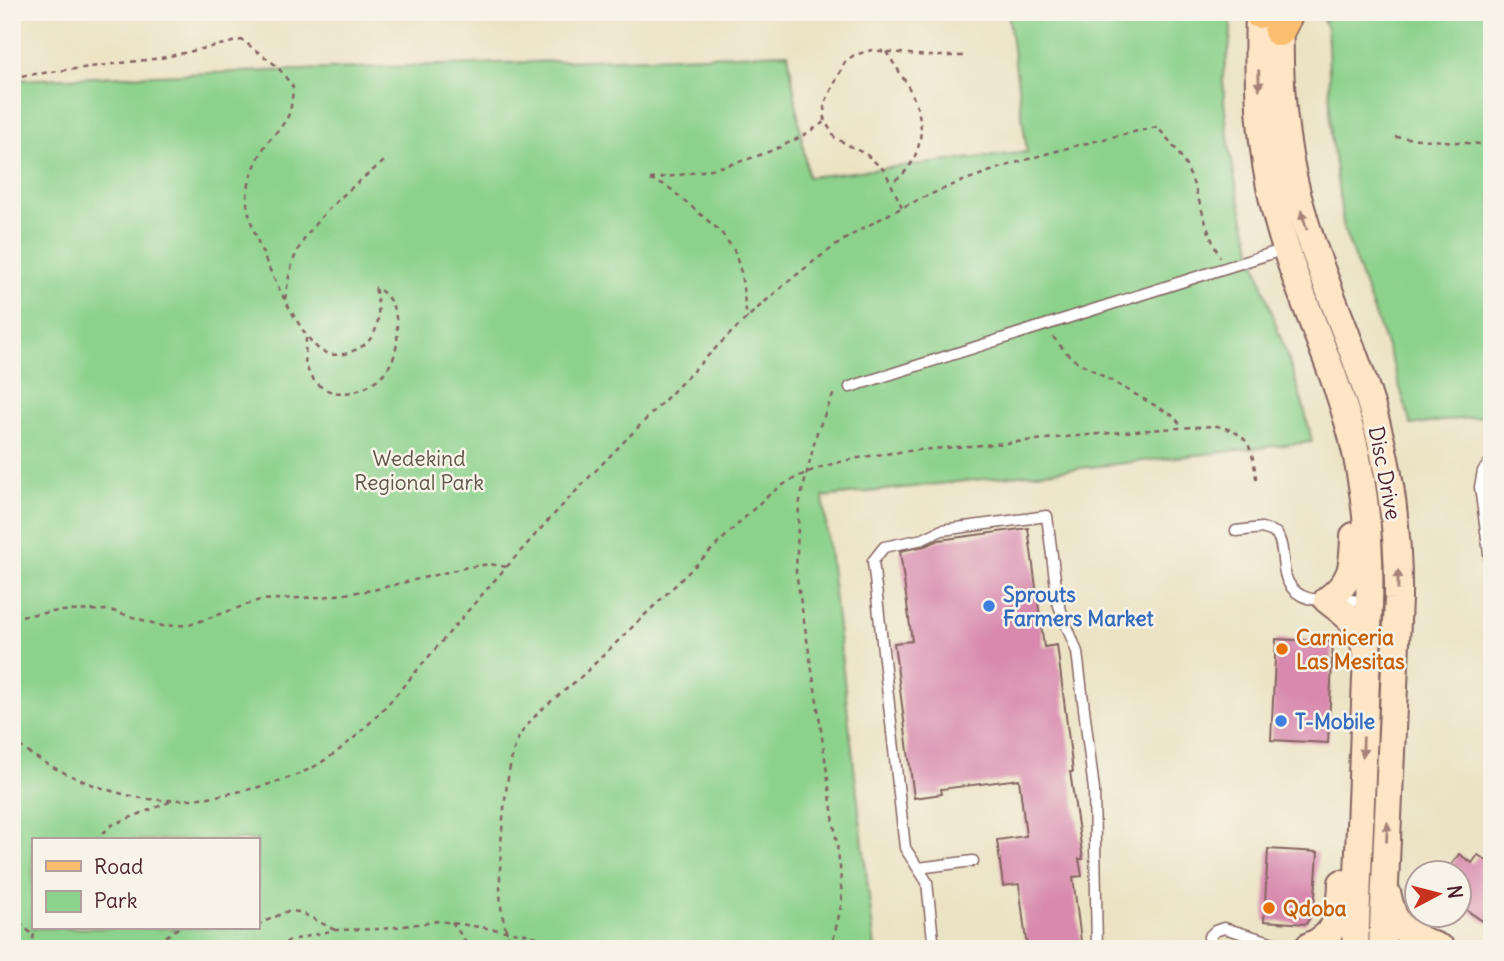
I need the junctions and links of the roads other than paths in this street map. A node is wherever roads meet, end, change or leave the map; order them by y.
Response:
1 (1271, 15) edge
2 (1286, 249) junction
3 (850, 387) dead end
4 (1340, 399) junction
5 (1376, 419) junction
6 (1492, 460) edge
7 (1236, 531) dead end
8 (1492, 575) edge
9 (1327, 600) junction
10 (1369, 605) junction
11 (1367, 665) junction
12 (1390, 767) junction
13 (1362, 786) junction
14 (973, 861) dead end
15 (918, 868) junction
16 (1385, 881) junction
17 (1309, 946) junction
18 (1350, 947) edge
19 (934, 949) edge
20 (1097, 949) edge
21 (1217, 949) edge
22 (1382, 949) edge
23 (1443, 949) edge

1 -> 2 main road, Disc Drive
5 -> 1 main road, Disc Drive
2 - 3 lane
2 - 4 main road, Disc Drive
2 - 5 main road
4 - 9 main road
4 - 10 main road, Disc Drive
12 -> 5 main road, Disc Drive
6 - 8 lane
7 - 9 lane
9 - 10 lane
9 - 11 main road
10 - 11 main road, Disc Drive
10 - 12 main road
11 -> 13 main road, Disc Drive
16 -> 12 main road, Disc Drive
13 - 17 main road
13 - 18 main road, Disc Drive
14 - 15 lane
15 - 19 lane
15 - 20 lane
16 - 22 main road, Disc Drive
16 - 23 main road
17 - 18 lane
17 - 21 lane

